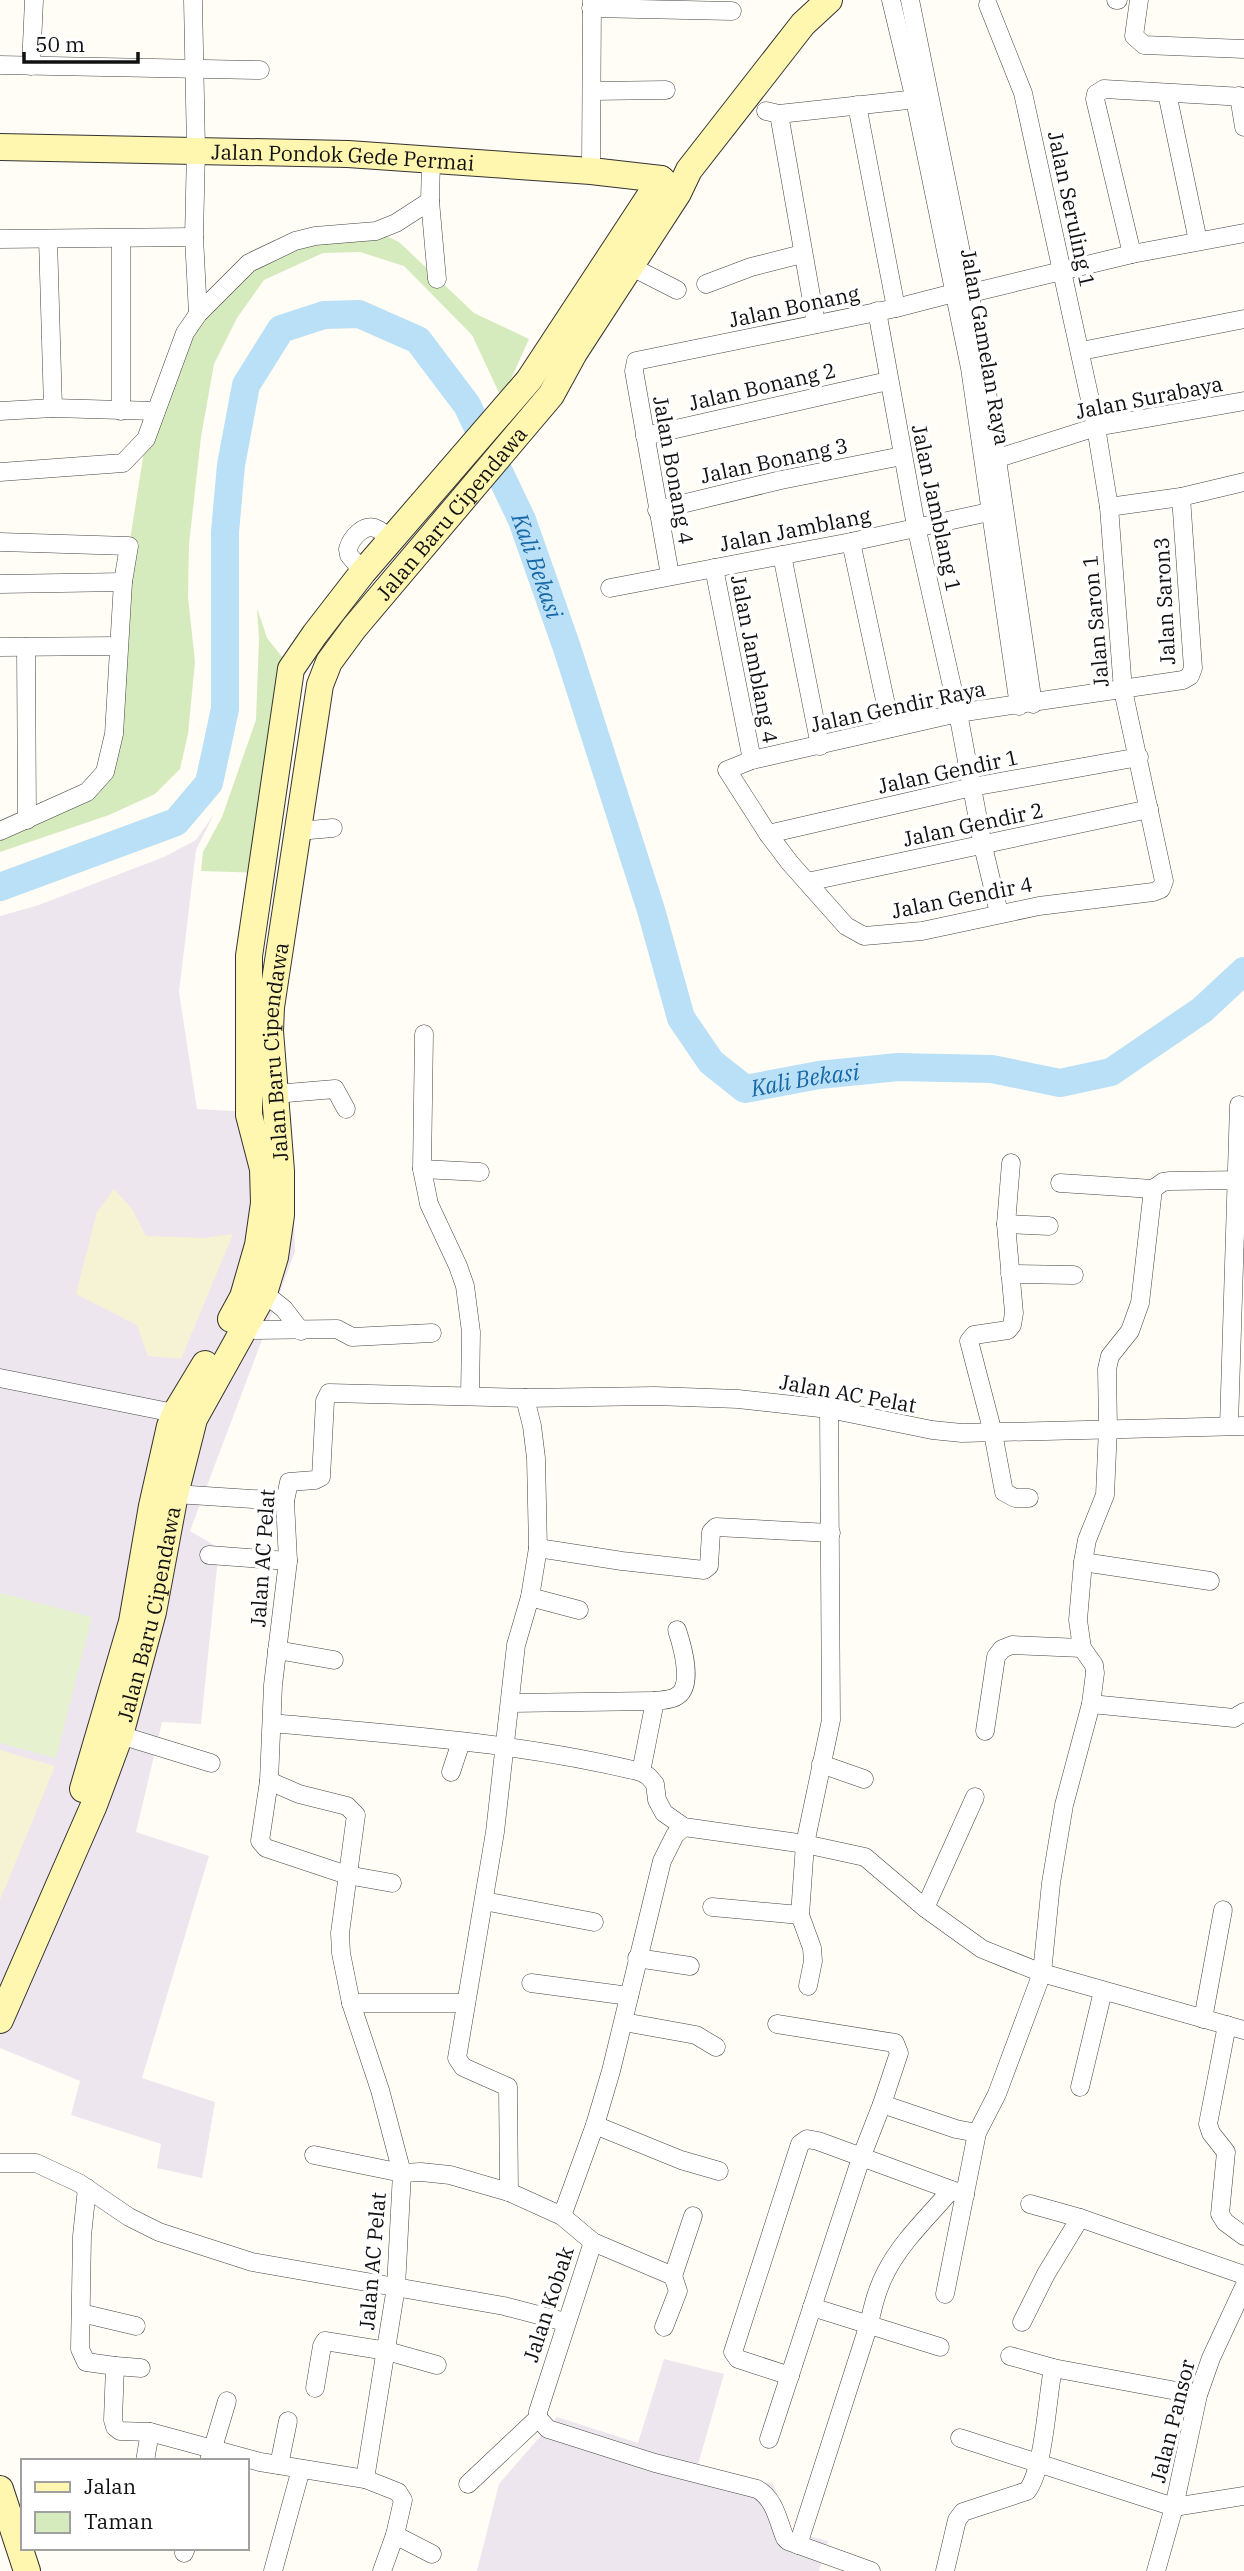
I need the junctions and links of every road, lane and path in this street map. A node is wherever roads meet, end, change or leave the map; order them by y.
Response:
1 (34, 0) edge
2 (193, 0) edge
3 (829, 0) edge
4 (891, 0) edge
5 (910, 0) edge
6 (1139, 0) edge
7 (592, 4) edge
8 (988, 5) dead end
9 (732, 11) dead end
10 (1244, 49) edge
11 (0, 65) edge
12 (31, 66) junction
13 (195, 69) junction
14 (260, 71) dead end
15 (592, 90) junction
16 (666, 90) dead end
17 (1167, 93) junction
18 (1242, 97) edge
19 (923, 99) junction
20 (857, 105) junction
21 (1244, 127) edge
22 (0, 147) edge
23 (196, 149) junction
24 (431, 160) junction
25 (591, 171) junction
26 (670, 186) junction
27 (429, 201) junction
28 (194, 237) junction
29 (1243, 237) edge
30 (0, 239) edge
31 (48, 239) junction
32 (121, 239) junction
33 (1198, 241) junction
34 (802, 254) junction
35 (1132, 254) junction
36 (630, 266) junction
37 (1062, 271) junction
38 (437, 279) dead end
39 (706, 284) dead end
40 (677, 290) dead end
41 (962, 293) junction
42 (896, 308) junction
43 (877, 312) junction
44 (198, 314) junction
45 (1244, 319) edge
46 (816, 324) junction
47 (564, 347) junction
48 (1080, 351) junction
49 (634, 371) joint
50 (888, 381) junction
51 (1242, 402) edge
52 (53, 408) junction
53 (0, 411) edge
54 (121, 411) junction
55 (156, 411) junction
56 (1244, 421) edge
57 (1096, 427) junction
58 (645, 436) junction
59 (902, 456) junction
60 (990, 461) junction
61 (0, 472) edge
62 (1244, 482) edge
63 (1181, 496) junction
64 (993, 502) junction
65 (1109, 508) junction
66 (657, 510) junction
67 (916, 526) junction
68 (0, 542) edge
69 (850, 542) junction
70 (782, 555) junction
71 (714, 568) junction
72 (670, 575) junction
73 (123, 582) junction
74 (0, 584) edge
75 (610, 588) dead end
76 (118, 646) junction
77 (0, 647) edge
78 (26, 647) junction
79 (1123, 690) junction
80 (1026, 705) junction
81 (958, 713) junction
82 (891, 729) junction
83 (820, 746) junction
84 (1139, 757) junction
85 (752, 760) junction
86 (727, 770) joint
87 (972, 787) junction
88 (1149, 809) junction
89 (27, 820) junction
90 (333, 828) dead end
91 (0, 831) edge
92 (298, 831) junction
93 (768, 834) junction
94 (983, 846) junction
95 (262, 873) junction
96 (292, 876) junction
97 (807, 882) junction
98 (999, 913) junction
99 (424, 1034) dead end
100 (275, 1094) junction
101 (1240, 1105) dead end
102 (346, 1109) dead end
103 (1011, 1163) dead end
104 (422, 1169) junction
105 (480, 1172) dead end
106 (1240, 1180) edge
107 (1060, 1183) dead end
108 (1153, 1189) junction
109 (1006, 1224) junction
110 (1049, 1226) dead end
111 (1010, 1274) junction
112 (1074, 1275) dead end
113 (264, 1293) junction
114 (243, 1330) junction
115 (301, 1331) junction
116 (432, 1333) dead end
117 (0, 1378) edge
118 (470, 1396) junction
119 (525, 1398) junction
120 (829, 1409) junction
121 (185, 1415) junction
122 (1236, 1425) edge
123 (1108, 1428) junction
124 (993, 1433) junction
125 (175, 1494) junction
126 (1029, 1498) dead end
127 (285, 1501) junction
128 (831, 1533) junction
129 (538, 1548) junction
130 (209, 1555) dead end
131 (288, 1561) junction
132 (1083, 1562) junction
133 (1210, 1581) dead end
134 (530, 1597) junction
135 (579, 1610) dead end
136 (677, 1630) dead end
137 (1082, 1648) junction
138 (277, 1650) junction
139 (334, 1660) dead end
140 (655, 1702) junction
141 (511, 1703) junction
142 (1091, 1704) junction
143 (1244, 1712) edge
144 (117, 1720) junction
145 (272, 1723) junction
146 (985, 1731) dead end
147 (461, 1742) junction
148 (506, 1745) junction
149 (211, 1763) dead end
150 (821, 1764) junction
151 (451, 1772) dead end
152 (641, 1772) junction
153 (864, 1779) dead end
154 (269, 1781) junction
155 (975, 1797) dead end
156 (684, 1827) junction
157 (805, 1844) junction
158 (347, 1875) junction
159 (392, 1883) dead end
160 (485, 1901) junction
161 (712, 1907) dead end
162 (926, 1908) junction
163 (1223, 1910) dead end
164 (800, 1915) junction
165 (594, 1922) dead end
166 (637, 1958) junction
167 (690, 1966) dead end
168 (1041, 1973) junction
169 (0, 1974) edge
170 (531, 1983) dead end
171 (808, 1986) dead end
172 (1103, 1991) junction
173 (629, 1996) junction
174 (351, 2003) junction
175 (466, 2003) junction
176 (1203, 2019) junction
177 (0, 2020) edge
178 (624, 2022) junction
179 (777, 2024) dead end
180 (1236, 2028) edge
181 (716, 2047) dead end
182 (1080, 2087) dead end
183 (882, 2104) junction
184 (595, 2125) junction
185 (977, 2133) junction
186 (314, 2155) dead end
187 (861, 2158) junction
188 (0, 2163) edge
189 (719, 2171) dead end
190 (402, 2173) junction
191 (87, 2188) junction
192 (509, 2192) junction
193 (958, 2192) junction
194 (1030, 2204) dead end
195 (562, 2216) junction
196 (693, 2216) dead end
197 (1080, 2218) junction
198 (1244, 2236) edge
199 (593, 2242) junction
200 (1244, 2275) edge
201 (673, 2276) junction
202 (396, 2287) junction
203 (945, 2294) dead end
204 (1242, 2295) edge
205 (813, 2307) junction
206 (81, 2313) junction
207 (565, 2322) junction
208 (1022, 2322) dead end
209 (869, 2325) junction
210 (136, 2326) dead end
211 (664, 2327) dead end
212 (940, 2347) dead end
213 (387, 2351) junction
214 (1010, 2356) dead end
215 (437, 2365) dead end
216 (115, 2366) junction
217 (141, 2368) dead end
218 (1053, 2368) junction
219 (790, 2376) junction
220 (315, 2388) dead end
221 (1198, 2395) junction
222 (227, 2401) dead end
223 (538, 2418) junction
224 (288, 2421) dead end
225 (150, 2432) junction
226 (960, 2438) dead end
227 (769, 2439) dead end
228 (211, 2455) edge
229 (145, 2459) edge
230 (238, 2459) edge
231 (248, 2460) edge
232 (1040, 2463) junction
233 (279, 2465) junction
234 (301, 2469) junction
235 (365, 2479) junction
236 (468, 2484) dead end
237 (0, 2489) edge
238 (1244, 2497) edge
239 (1174, 2507) junction
240 (395, 2535) junction
241 (0, 2539) edge
242 (798, 2545) junction
243 (432, 2554) dead end
244 (11, 2571) edge
245 (27, 2571) edge
246 (273, 2571) edge
247 (382, 2571) edge
248 (871, 2571) edge
249 (945, 2571) edge
250 (1156, 2571) edge

1 - 12 street
2 - 13 street
3 - 26 main road
4 - 19 street, Jalan Gamelan Raya
5 - 19 street, Jalan Gamelan Raya
6 - 10 street
7 - 9 street
7 - 15 street
8 - 37 street, Jalan Seruling 1
11 - 12 street
12 - 13 street
13 - 14 street
13 - 23 street
15 - 16 street
15 - 25 street
17 - 18 street
17 - 33 street
17 - 35 street
18 - 21 street
19 - 20 street
19 - 41 street, Jalan Gamelan Raya
20 - 34 street
20 - 42 street
22 - 23 main road, Jalan Pondok Gede Permai
23 - 24 main road, Jalan Pondok Gede Permai
23 - 28 street
24 - 25 main road, Jalan Pondok Gede Permai
24 - 27 street
25 - 26 main road, Jalan Pondok Gede Permai
26 - 36 main road, Jalan Baru Cipendawa
26 - 47 main road, Jalan Baru Cipendawa
27 - 38 street
27 - 44 street
28 - 32 street
28 - 44 street
29 - 33 street, Jalan Bonang
30 - 31 street
31 - 32 street
31 - 52 street
32 - 54 street
33 - 35 street, Jalan Bonang
34 - 39 street
34 - 46 street
35 - 37 street, Jalan Bonang
36 - 40 street
36 - 47 main road, Jalan Baru Cipendawa
37 - 41 street, Jalan Bonang
37 - 48 street, Jalan Seruling 1
41 - 42 street, Jalan Bonang
41 - 60 street, Jalan Gamelan Raya
42 - 43 street, Jalan Bonang
43 - 46 street, Jalan Bonang
43 - 50 street, Jalan Jamblang 1
44 - 55 street
45 - 48 street
46 - 49 street, Jalan Bonang
47 - 92 main road, Jalan Baru Cipendawa
47 - 95 main road, Jalan Baru Cipendawa
48 - 57 street, Jalan Seruling 1
49 - 58 street, Jalan Bonang 4
50 - 58 street, Jalan Bonang 2
50 - 59 street, Jalan Jamblang 1
51 - 56 street
51 - 57 street, Jalan Surabaya
52 - 53 street
52 - 54 street
54 - 55 street
55 - 61 street
57 - 60 street, Jalan Surabaya
57 - 65 street, Jalan Saron 1
58 - 66 street, Jalan Bonang 4
59 - 66 street, Jalan Bonang 3
59 - 67 street, Jalan Jamblang 1
60 - 64 street, Jalan Gamelan Raya
62 - 63 street
63 - 65 street
63 - 79 street, Jalan Saron3
64 - 67 street, Jalan Jamblang
64 - 80 street, Jalan Gamelan Raya
65 - 79 street, Jalan Saron 1
66 - 72 street, Jalan Bonang 4
67 - 69 street, Jalan Jamblang
67 - 81 street, Jalan Jamblang 1
68 - 73 street
69 - 70 street, Jalan Jamblang
69 - 82 street
70 - 71 street, Jalan Jamblang
70 - 83 street
71 - 72 street, Jalan Jamblang
71 - 85 street, Jalan Jamblang 4
72 - 75 street, Jalan Jamblang
73 - 74 street
73 - 76 street
76 - 78 street
76 - 89 street
77 - 78 street
78 - 89 street
79 - 80 street, Jalan Gendir Raya
79 - 84 street, Jalan Saron 1
80 - 81 street, Jalan Gendir Raya
81 - 82 street, Jalan Gendir Raya
81 - 87 street, Jalan Jamblang 1
82 - 83 street, Jalan Gendir Raya
83 - 85 street, Jalan Gendir Raya
84 - 87 street, Jalan Gendir 1
84 - 88 street, Jalan Saron 1
85 - 86 street, Jalan Gendir Raya
86 - 93 street, Jalan Gendir 4
87 - 93 street, Jalan Gendir 1
87 - 94 street, Jalan Jamblang 1
88 - 94 street, Jalan Gendir 2
88 - 98 street, Jalan Gendir 4
89 - 91 street
90 - 92 street
92 - 96 main road, Jalan Baru Cipendawa
93 - 97 street, Jalan Gendir 4
94 - 97 street, Jalan Gendir 2
94 - 98 street, Jalan Jamblang 1
95 - 96 main road
95 - 121 main road, Jalan Baru Cipendawa
96 - 100 main road, Jalan Baru Cipendawa
97 - 98 street, Jalan Gendir 4
99 - 104 street
100 - 102 street
100 - 113 main road, Jalan Baru Cipendawa
101 - 106 street
103 - 109 street
104 - 105 street
104 - 118 street
106 - 108 street
106 - 122 street
107 - 108 street
108 - 123 street
109 - 110 street
109 - 111 street
111 - 112 street
111 - 124 street
113 - 114 main road, Jalan Baru Cipendawa
113 - 115 street
114 - 115 street
114 - 121 main road, Jalan Baru Cipendawa
115 - 116 street
117 - 121 street
118 - 119 street, Jalan AC Pelat
118 - 127 street, Jalan AC Pelat
119 - 120 street, Jalan AC Pelat
119 - 129 street
120 - 124 street, Jalan AC Pelat
120 - 128 street
121 - 125 main road, Jalan Baru Cipendawa
121 - 144 main road, Jalan Baru Cipendawa
122 - 123 street, Jalan AC Pelat
123 - 124 street, Jalan AC Pelat
123 - 132 street
124 - 126 street
125 - 127 street
125 - 144 main road, Jalan Baru Cipendawa
127 - 131 street, Jalan AC Pelat
128 - 129 street
128 - 150 street
129 - 134 street
130 - 131 street
131 - 138 street, Jalan AC Pelat
132 - 133 street
132 - 137 street
134 - 135 street
134 - 141 street
136 - 140 street
137 - 142 street
137 - 146 street
138 - 139 street
138 - 145 street, Jalan AC Pelat
140 - 141 street
140 - 152 street
141 - 148 street
142 - 143 street
142 - 168 street
144 - 149 street
144 - 169 main road, Jalan Baru Cipendawa
144 - 177 main road, Jalan Baru Cipendawa
145 - 147 street
145 - 154 street, Jalan AC Pelat
147 - 148 street
147 - 151 street
148 - 152 street
148 - 160 street
150 - 153 street
150 - 157 street
152 - 156 street
154 - 158 street
154 - 158 street, Jalan AC Pelat
155 - 162 street
156 - 157 street
156 - 166 street
157 - 162 street
157 - 164 street
158 - 159 street
158 - 174 street, Jalan AC Pelat
160 - 165 street
160 - 175 street
161 - 164 street
162 - 168 street
163 - 176 street
164 - 171 street
166 - 167 street
166 - 173 street
168 - 172 street
168 - 185 street
170 - 173 street
172 - 176 street
172 - 182 street
173 - 178 street
174 - 175 street
174 - 190 street, Jalan AC Pelat
175 - 192 street
176 - 180 street
178 - 181 street
178 - 184 street
179 - 183 street
180 - 198 street
183 - 185 street
183 - 187 street
184 - 189 street
184 - 195 street
185 - 193 street
186 - 190 street, Jalan Kobak
187 - 193 street
187 - 205 street
187 - 219 street
188 - 191 street
190 - 192 street, Jalan Kobak
190 - 202 street, Jalan AC Pelat
191 - 202 street
191 - 206 street
192 - 195 street, Jalan Kobak
193 - 203 street
193 - 209 street
194 - 197 street
195 - 199 street, Jalan Kobak
196 - 201 street
197 - 200 street
197 - 208 street
199 - 201 street
199 - 207 street, Jalan Kobak
201 - 211 street
202 - 207 street
202 - 213 street, Jalan AC Pelat
204 - 221 street, Jalan Pansor
205 - 209 street
205 - 219 street
206 - 210 street
206 - 216 street
207 - 223 street, Jalan Kobak
209 - 212 street
209 - 242 street
213 - 215 street
213 - 220 street
213 - 235 street, Jalan AC Pelat
214 - 218 street
216 - 217 street
216 - 225 street
218 - 221 street
218 - 232 street
219 - 227 street
221 - 239 street, Jalan Pansor
222 - 228 street
223 - 236 street
223 - 242 street
224 - 233 street
225 - 228 street
225 - 229 street
226 - 232 street
228 - 230 street
231 - 233 street
232 - 239 street
232 - 249 street
233 - 234 street
234 - 235 street
234 - 246 street
235 - 240 street
237 - 245 main road
238 - 239 street
239 - 250 street, Jalan Pansor
240 - 243 street
240 - 247 street
241 - 244 main road
242 - 248 street

